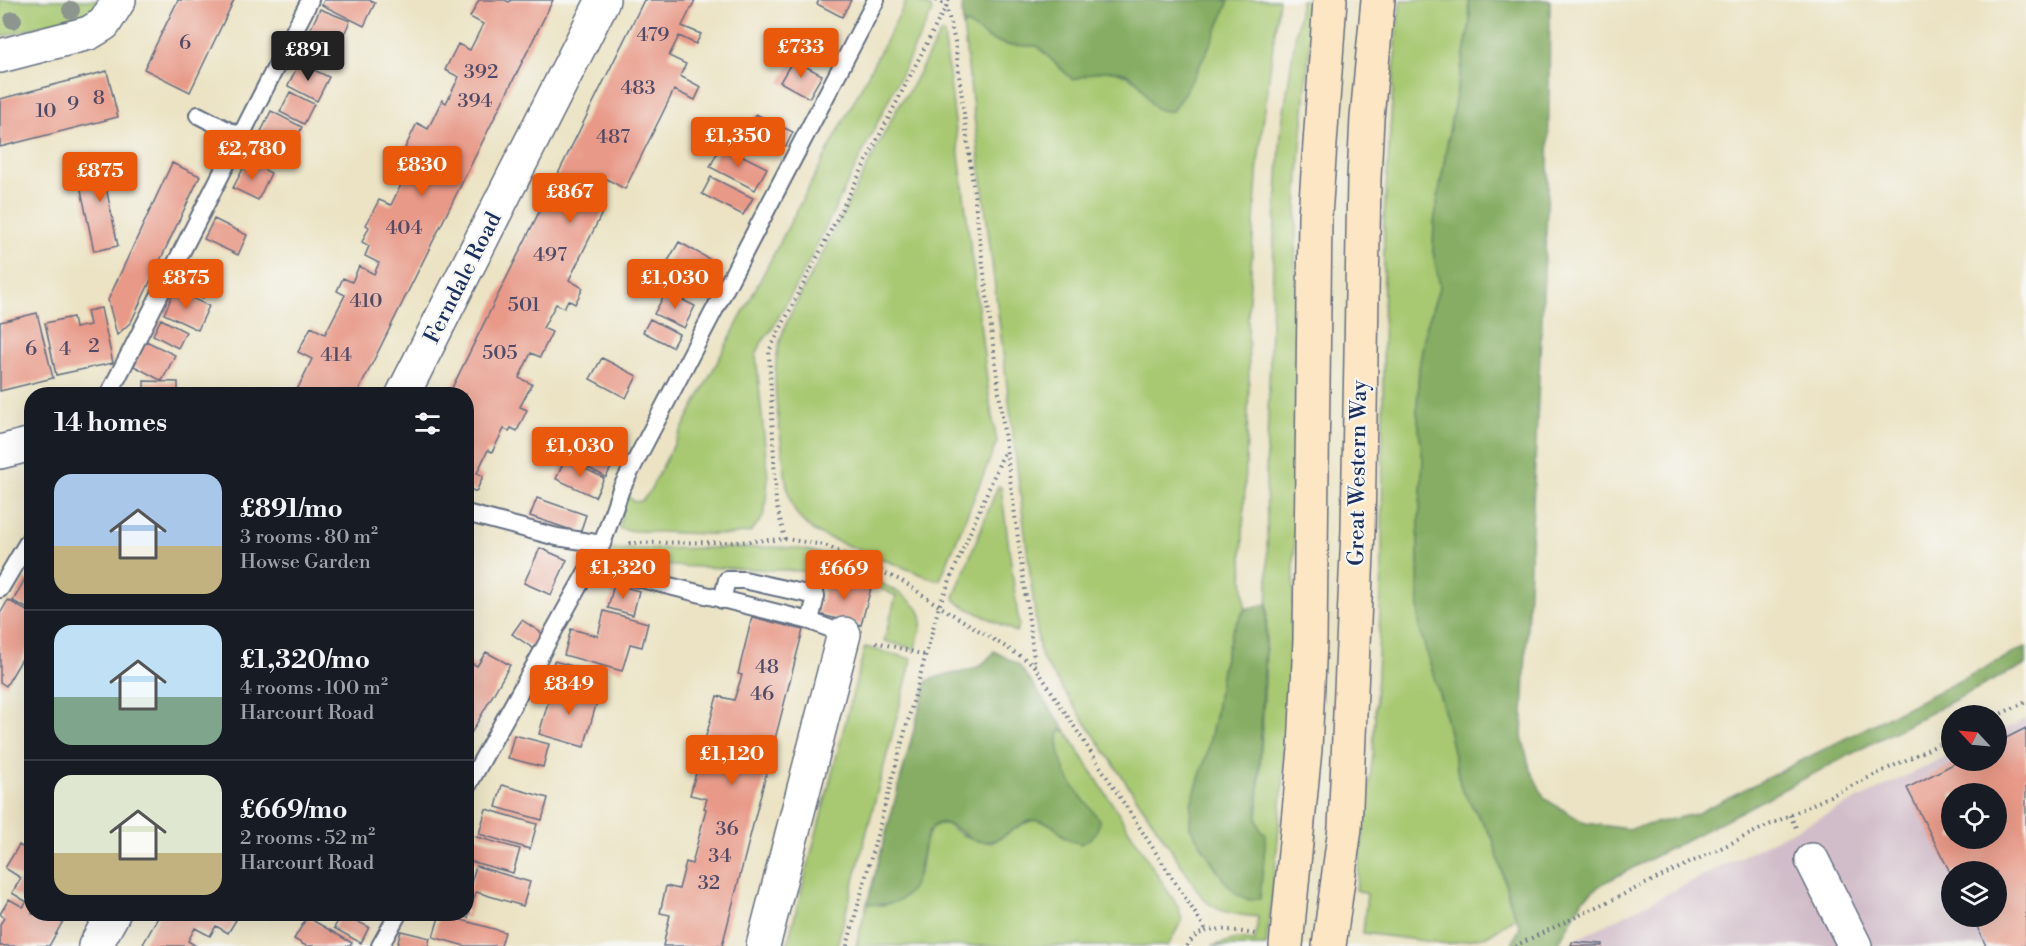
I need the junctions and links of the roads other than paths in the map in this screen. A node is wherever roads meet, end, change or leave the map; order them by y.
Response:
1 (119, 0) edge
2 (310, 0) edge
3 (603, 0) edge
4 (876, 0) edge
5 (1330, 0) edge
6 (1378, 0) edge
7 (0, 56) edge
8 (198, 115) dead end
9 (240, 137) junction
10 (113, 387) edge
11 (408, 387) edge
12 (24, 446) edge
13 (0, 452) edge
14 (474, 515) edge
15 (602, 544) junction
16 (24, 548) edge
17 (589, 566) junction
18 (0, 589) edge
19 (722, 600) junction
20 (810, 621) junction
21 (843, 634) joint
22 (474, 774) edge
23 (1812, 860) dead end
24 (109, 921) edge
25 (394, 921) edge
26 (95, 946) edge
27 (380, 946) edge
28 (763, 946) edge
29 (1286, 946) edge
30 (1329, 946) edge
31 (1855, 946) edge

1 - 7 street
2 - 9 lane
3 - 11 street, Ferndale Road
4 - 15 lane
5 - 29 main road, Great Western Way
6 - 30 main road, Great Western Way
8 - 9 lane
9 - 10 lane
12 - 13 street
14 - 15 lane
15 - 17 lane
16 - 18 lane
17 - 19 lane
17 - 22 lane
19 - 20 lane
19 - 20 lane
20 - 21 lane
21 - 28 street
23 - 31 street
24 - 26 street
25 - 27 lane

